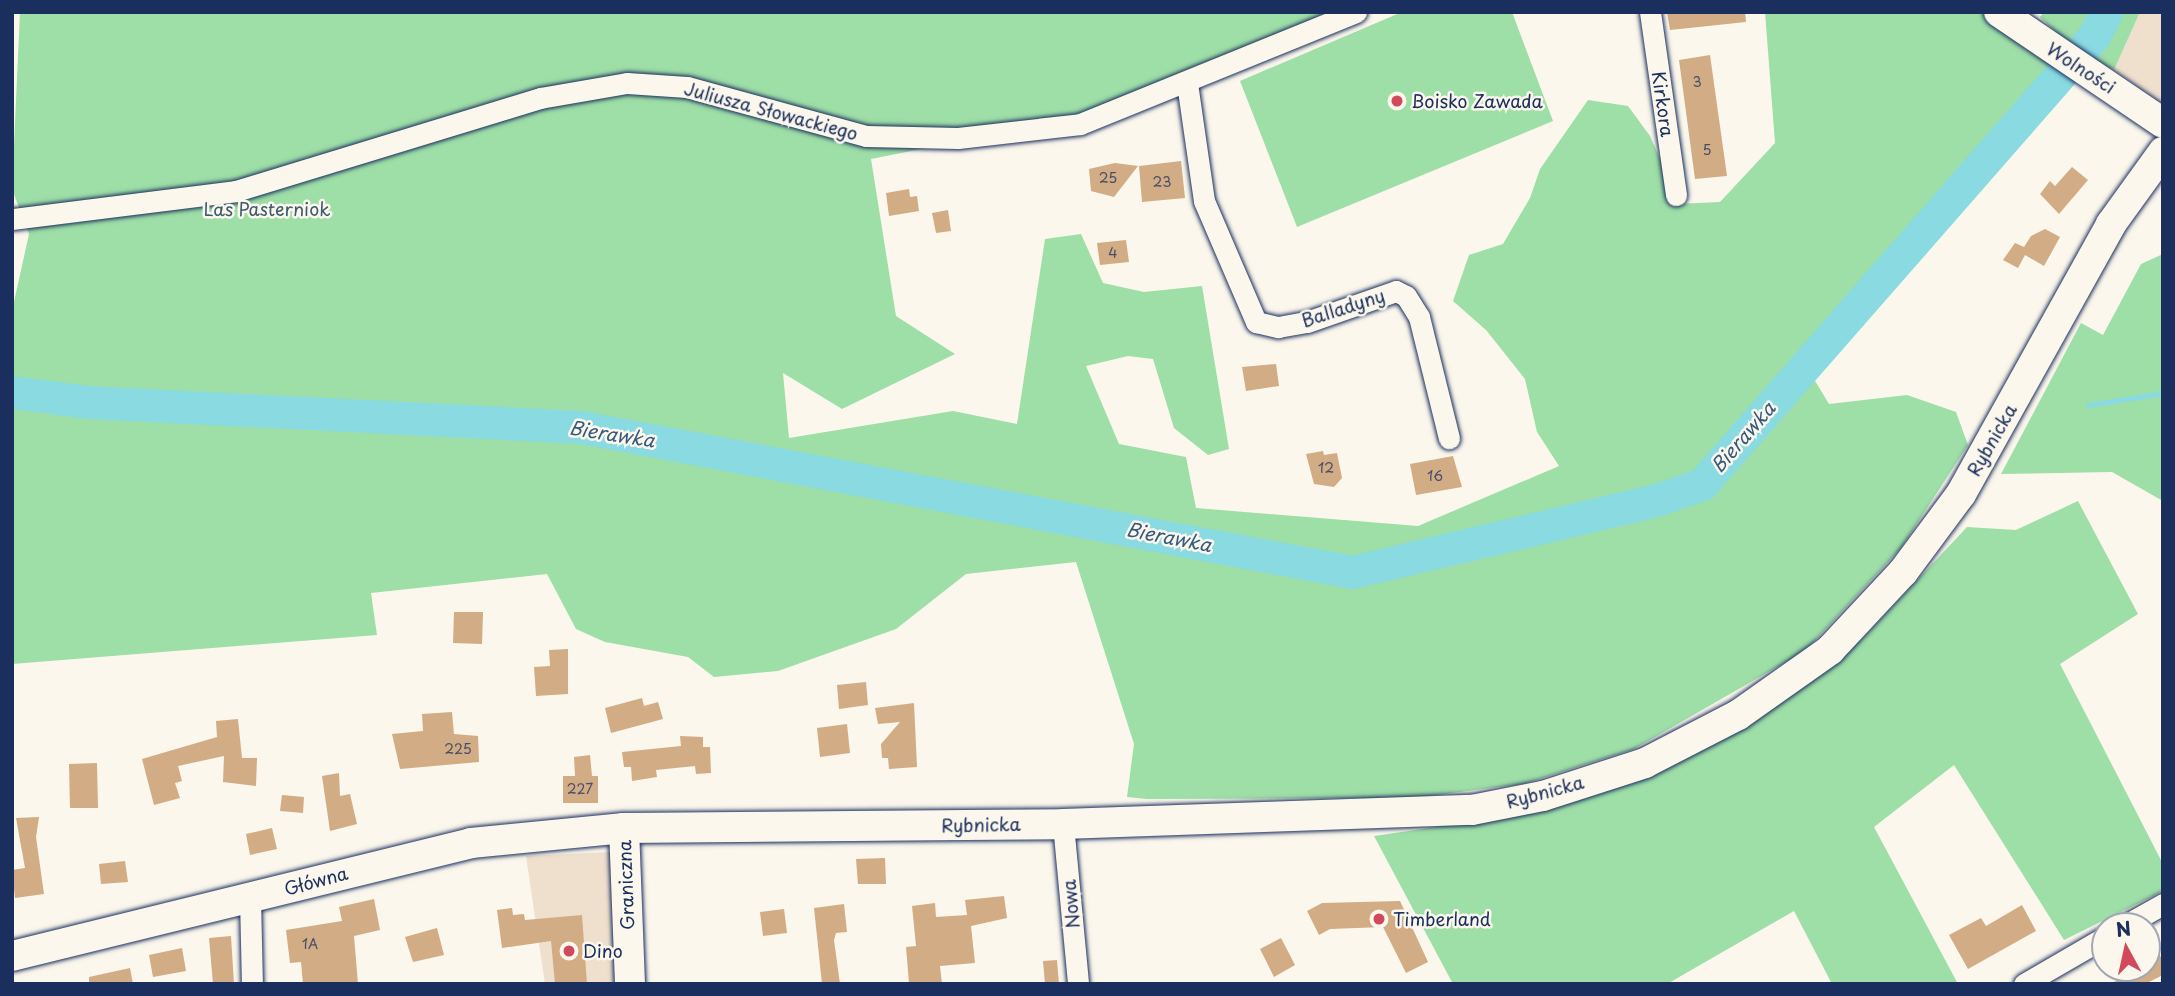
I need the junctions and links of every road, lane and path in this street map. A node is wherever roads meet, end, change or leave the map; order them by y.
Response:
1 (1356, 12) edge
2 (1650, 12) edge
3 (1999, 12) edge
4 (1187, 83) junction
5 (2163, 122) edge
6 (2163, 152) edge
7 (1676, 195) dead end
8 (12, 219) edge
9 (1449, 438) dead end
10 (1063, 824) junction
11 (625, 828) junction
12 (250, 898) junction
13 (2091, 945) edge
14 (12, 956) edge
15 (252, 984) edge
16 (630, 984) edge
17 (1078, 984) edge
18 (2024, 984) edge

1 - 4 street, Juliusza Słowackiego
2 - 7 street, Kirkora
3 - 5 main road, Wolności
4 - 8 street, Juliusza Słowackiego
4 - 9 street, Balladyny
6 - 10 main road, Rybnicka
10 - 11 main road, Rybnicka
10 - 17 street, Nowa
11 - 12 main road, Główna
11 - 16 main road, Graniczna
12 - 14 main road, Główna
12 - 15 street
13 - 18 street

